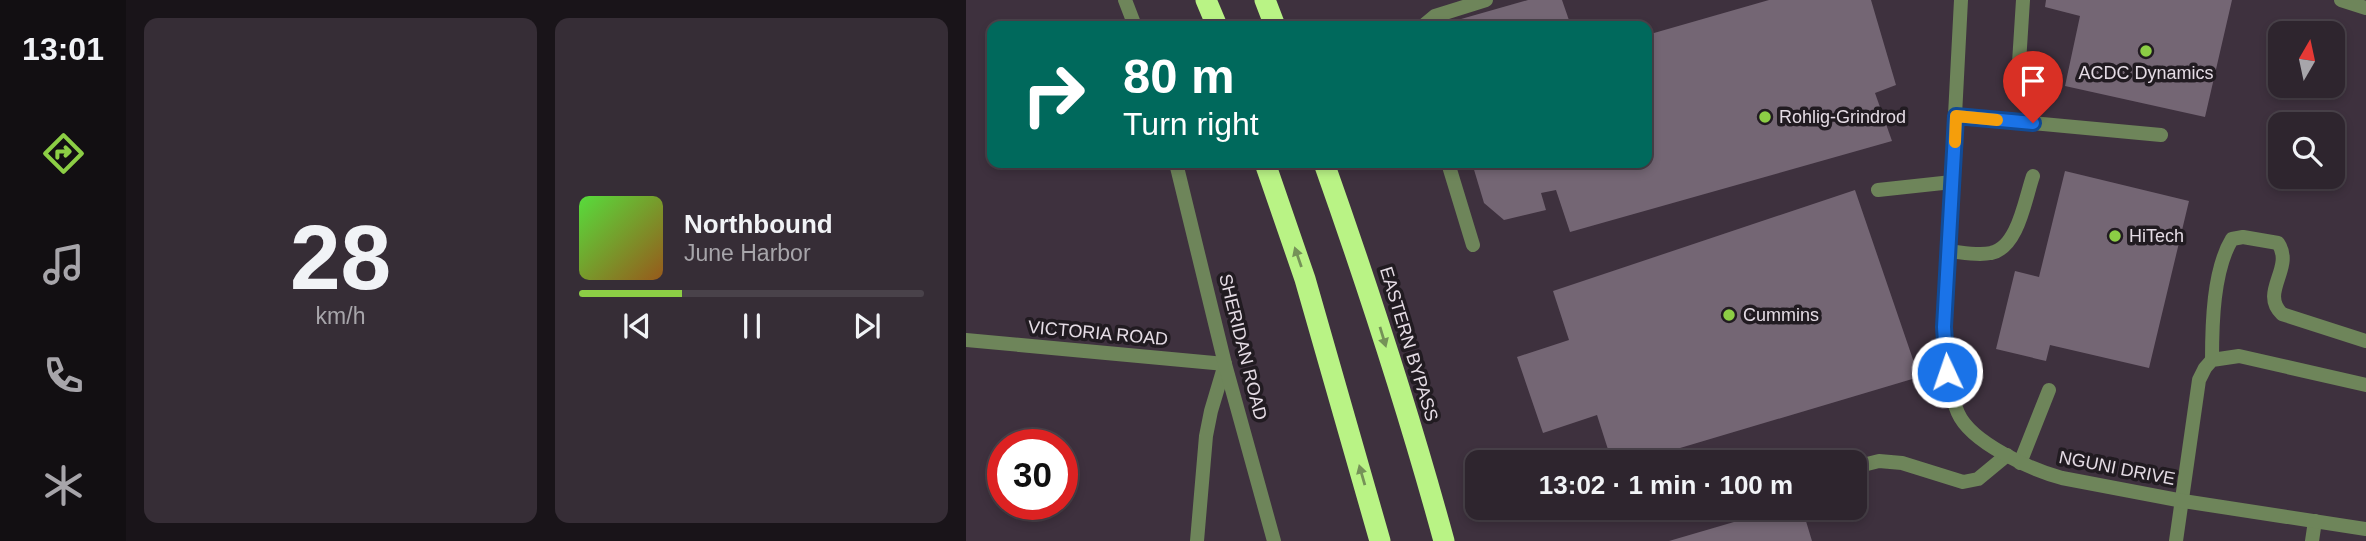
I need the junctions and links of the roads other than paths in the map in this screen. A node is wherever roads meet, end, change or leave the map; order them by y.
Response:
1 (1125, 0) edge
2 (1206, 0) edge
3 (1265, 0) edge
4 (1486, 0) edge
5 (1961, 0) edge
6 (2023, 0) edge
7 (2341, 0) edge
8 (2366, 8) edge
9 (1133, 21) edge
10 (1215, 21) edge
11 (1273, 21) edge
12 (1430, 21) edge
13 (2019, 63) dead end
14 (1956, 116) junction
15 (2161, 135) dead end
16 (1178, 168) edge
17 (1267, 168) edge
18 (1326, 168) edge
19 (1450, 168) edge
20 (2033, 176) dead end
21 (1952, 183) junction
22 (1878, 190) dead end
23 (1473, 245) dead end
24 (1947, 251) junction
25 (966, 340) edge
26 (2366, 341) edge
27 (2212, 360) junction
28 (1226, 364) junction
29 (2366, 384) edge
30 (2049, 390) dead end
31 (2014, 459) junction
32 (1867, 464) edge
33 (2183, 501) junction
34 (2315, 522) junction
35 (2366, 529) edge
36 (1197, 541) edge
37 (1274, 541) edge
38 (1380, 541) edge
39 (1444, 541) edge
40 (2176, 541) edge
41 (2312, 541) edge

1 - 9 street
2 - 10 highway
3 - 11 highway
4 - 12 street
5 - 14 street, NGUNI DRIVE
6 - 13 street
7 - 8 street
14 - 15 street
14 - 21 street, NGUNI DRIVE
16 - 28 street, SHERIDAN ROAD
38 -> 17 highway
18 -> 39 highway, EASTERN BYPASS
19 - 23 street
20 - 24 street
21 - 22 street
21 - 24 street, NGUNI DRIVE
24 - 31 street, NGUNI DRIVE
25 - 28 street, VICTORIA ROAD
26 - 27 street
27 - 29 street
27 - 33 street
28 - 36 street
28 - 37 street, SHERIDAN ROAD
30 - 31 street
31 - 32 street
31 - 33 street, NGUNI DRIVE
33 - 34 street, NGUNI DRIVE
33 - 40 street
34 - 35 street, NGUNI DRIVE
34 - 41 street

